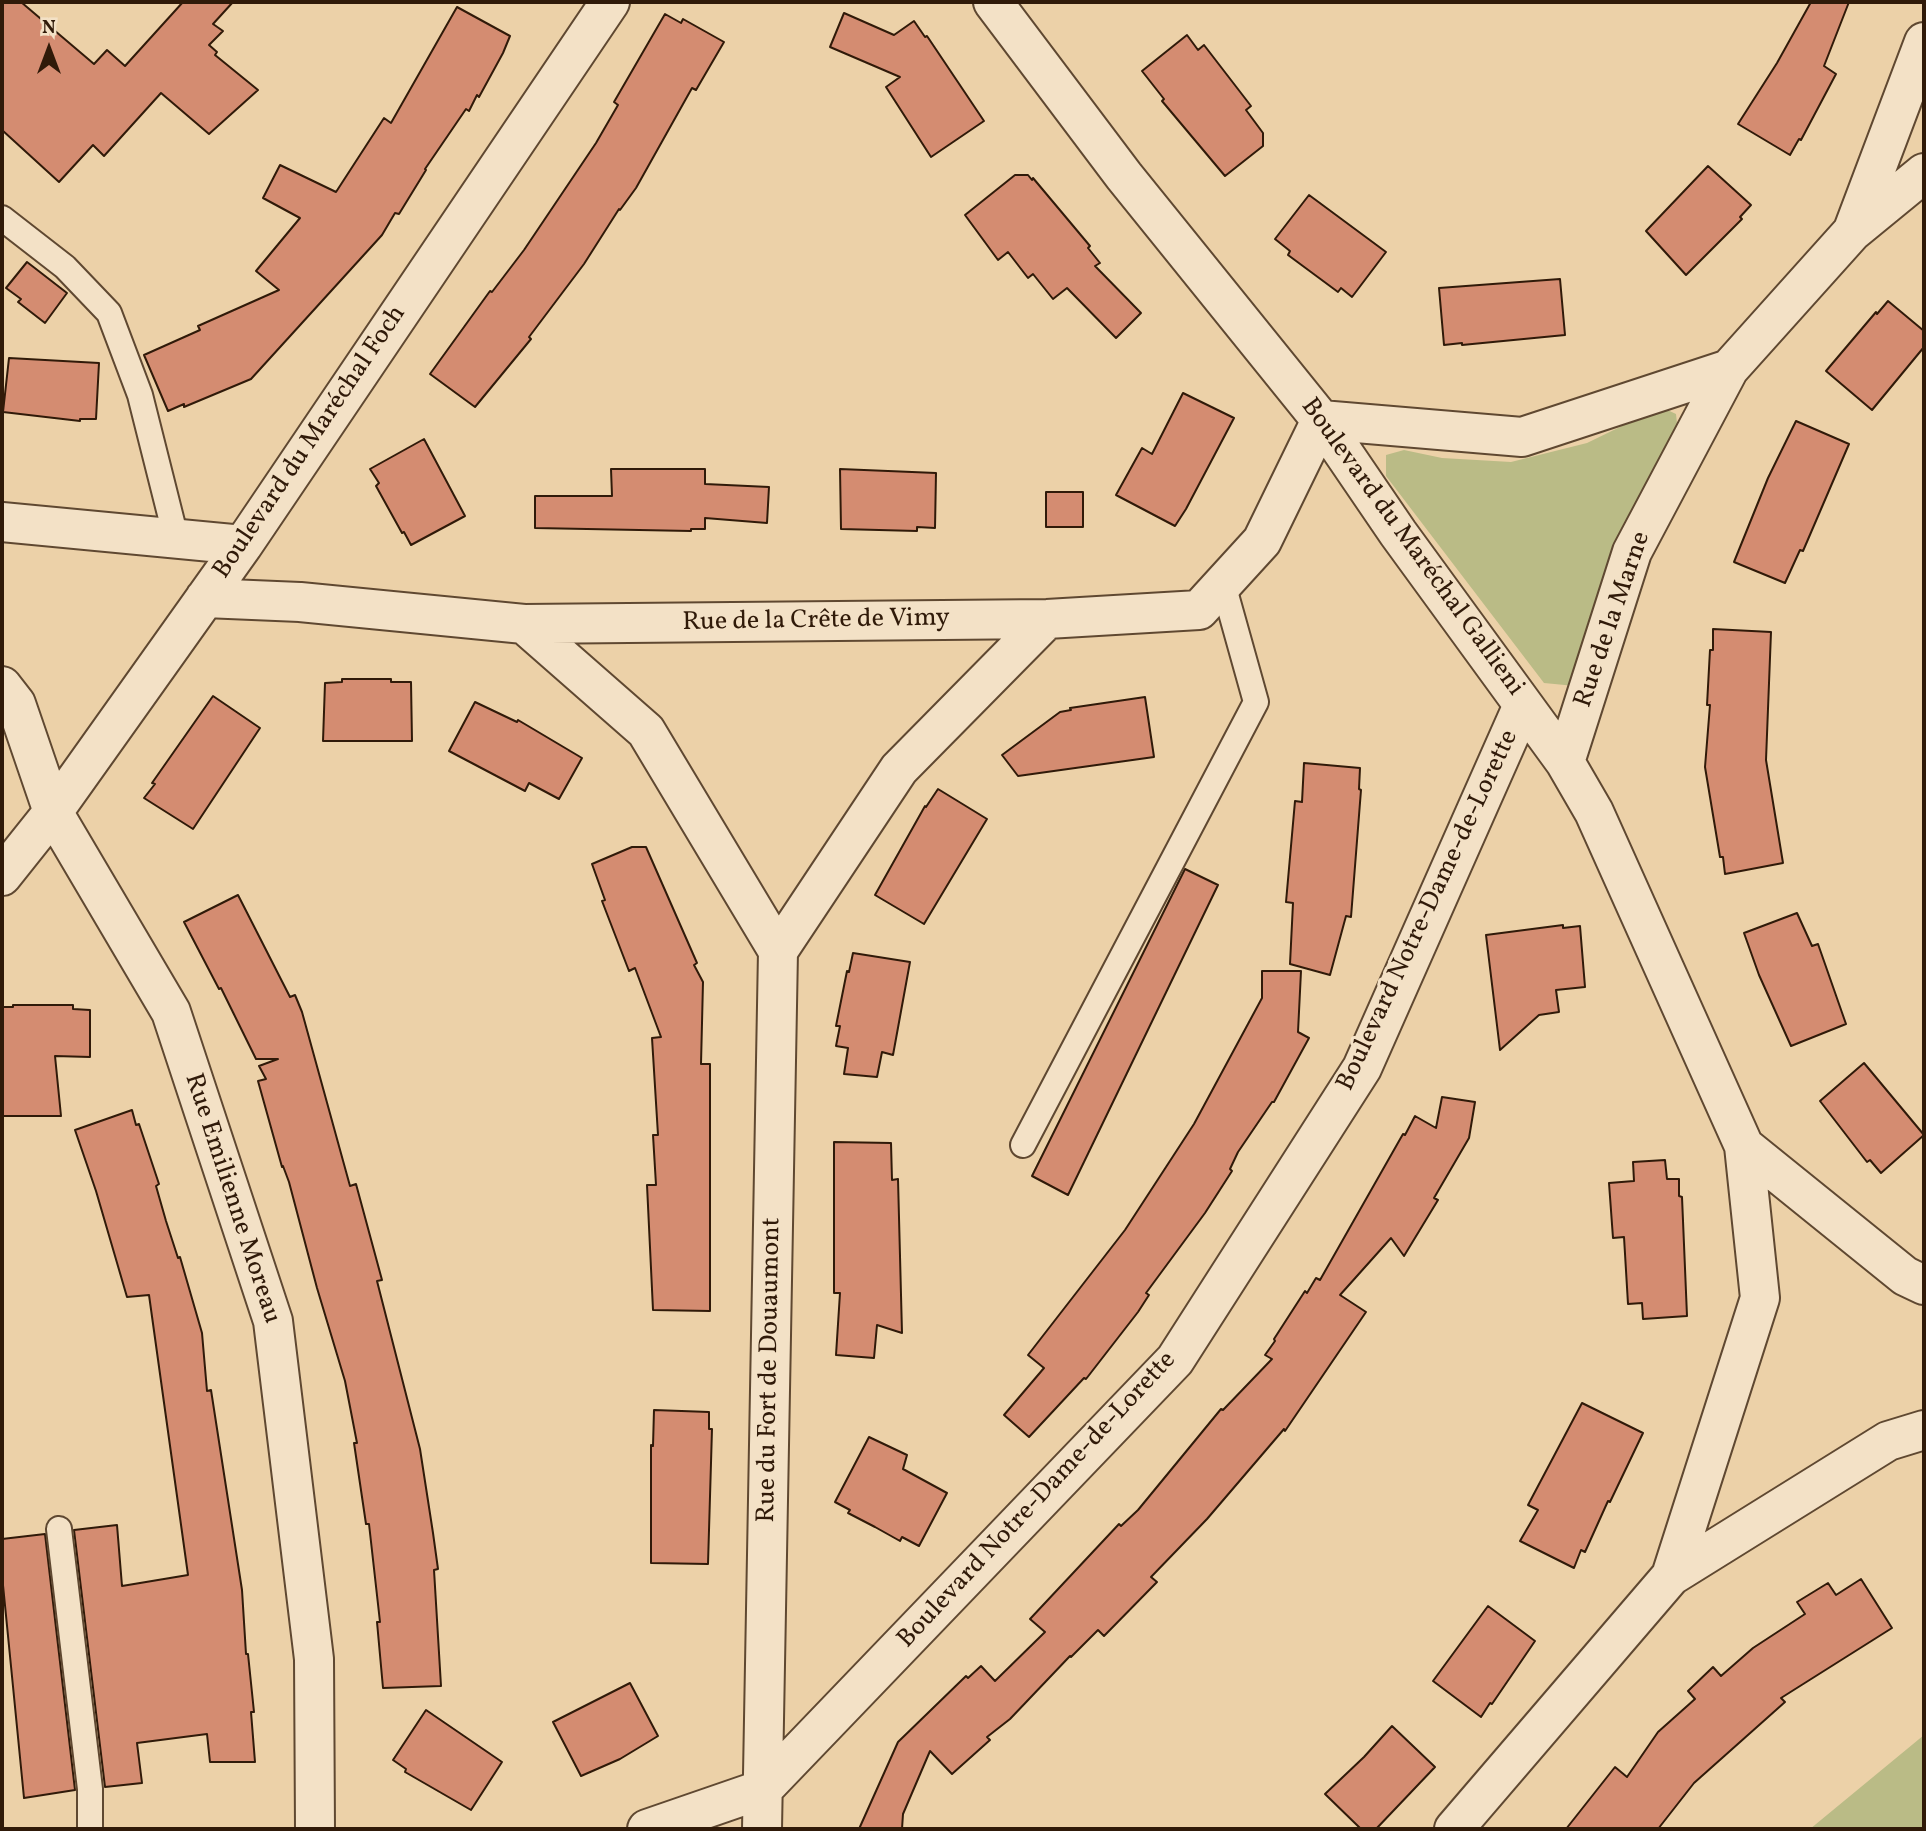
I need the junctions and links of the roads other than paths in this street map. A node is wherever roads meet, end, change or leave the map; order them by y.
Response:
1 (610, 2) edge
2 (993, 2) edge
3 (1924, 42) edge
4 (1924, 173) edge
5 (2, 218) edge
6 (1852, 232) junction
7 (1729, 369) junction
8 (1321, 420) junction
9 (2, 522) edge
10 (176, 538) junction
11 (243, 545) junction
12 (1223, 584) junction
13 (205, 598) junction
14 (1047, 619) junction
15 (524, 624) junction
16 (2, 686) edge
17 (1523, 705) junction
18 (1565, 762) junction
19 (53, 812) junction
20 (2, 876) edge
21 (778, 951) junction
22 (1024, 1145) dead end
23 (1744, 1146) junction
24 (1924, 1285) edge
25 (1924, 1430) edge
26 (59, 1529) dead end
27 (1671, 1576) junction
28 (764, 1789) junction
29 (90, 1829) edge
30 (315, 1829) edge
31 (647, 1829) edge
32 (762, 1829) edge
33 (1454, 1829) edge

1 - 11 street, Boulevard du Maréchal Foch
2 - 8 street, Boulevard du Maréchal Gallieni
3 - 6 street, Rue de la Marne
4 - 6 street, Rue de la Marne
5 - 10 lane
6 - 7 street, Rue de la Marne
7 - 8 street, Rue de la Marne
7 - 18 street, Rue de la Marne
8 - 12 street, Rue de la Crête de Vimy
8 - 17 street, Boulevard du Maréchal Gallieni
9 - 10 street
10 - 11 street
11 - 13 street, Boulevard du Maréchal Foch
12 - 14 street, Rue de la Crête de Vimy
12 - 22 lane
13 - 15 street, Rue de la Crête de Vimy
13 - 19 street, Boulevard du Maréchal Foch
14 - 15 street, Rue de la Crête de Vimy
14 - 21 street
15 - 21 street
16 - 19 street, Rue Emilienne Moreau
17 - 18 street, Boulevard du Maréchal Gallieni
17 - 28 street, Boulevard Notre-Dame-de-Lorette
18 - 23 street, Boulevard du Maréchal Gallieni
19 - 20 street, Boulevard du Maréchal Foch
19 - 30 street, Rue Emilienne Moreau
21 - 28 street, Rue du Fort de Douaumont
23 - 24 street
23 - 27 street
25 - 27 street
26 - 29 lane
27 - 33 street
28 - 31 street, Boulevard Notre-Dame-de-Lorette
28 - 32 street, Rue du Fort de Douaumont

